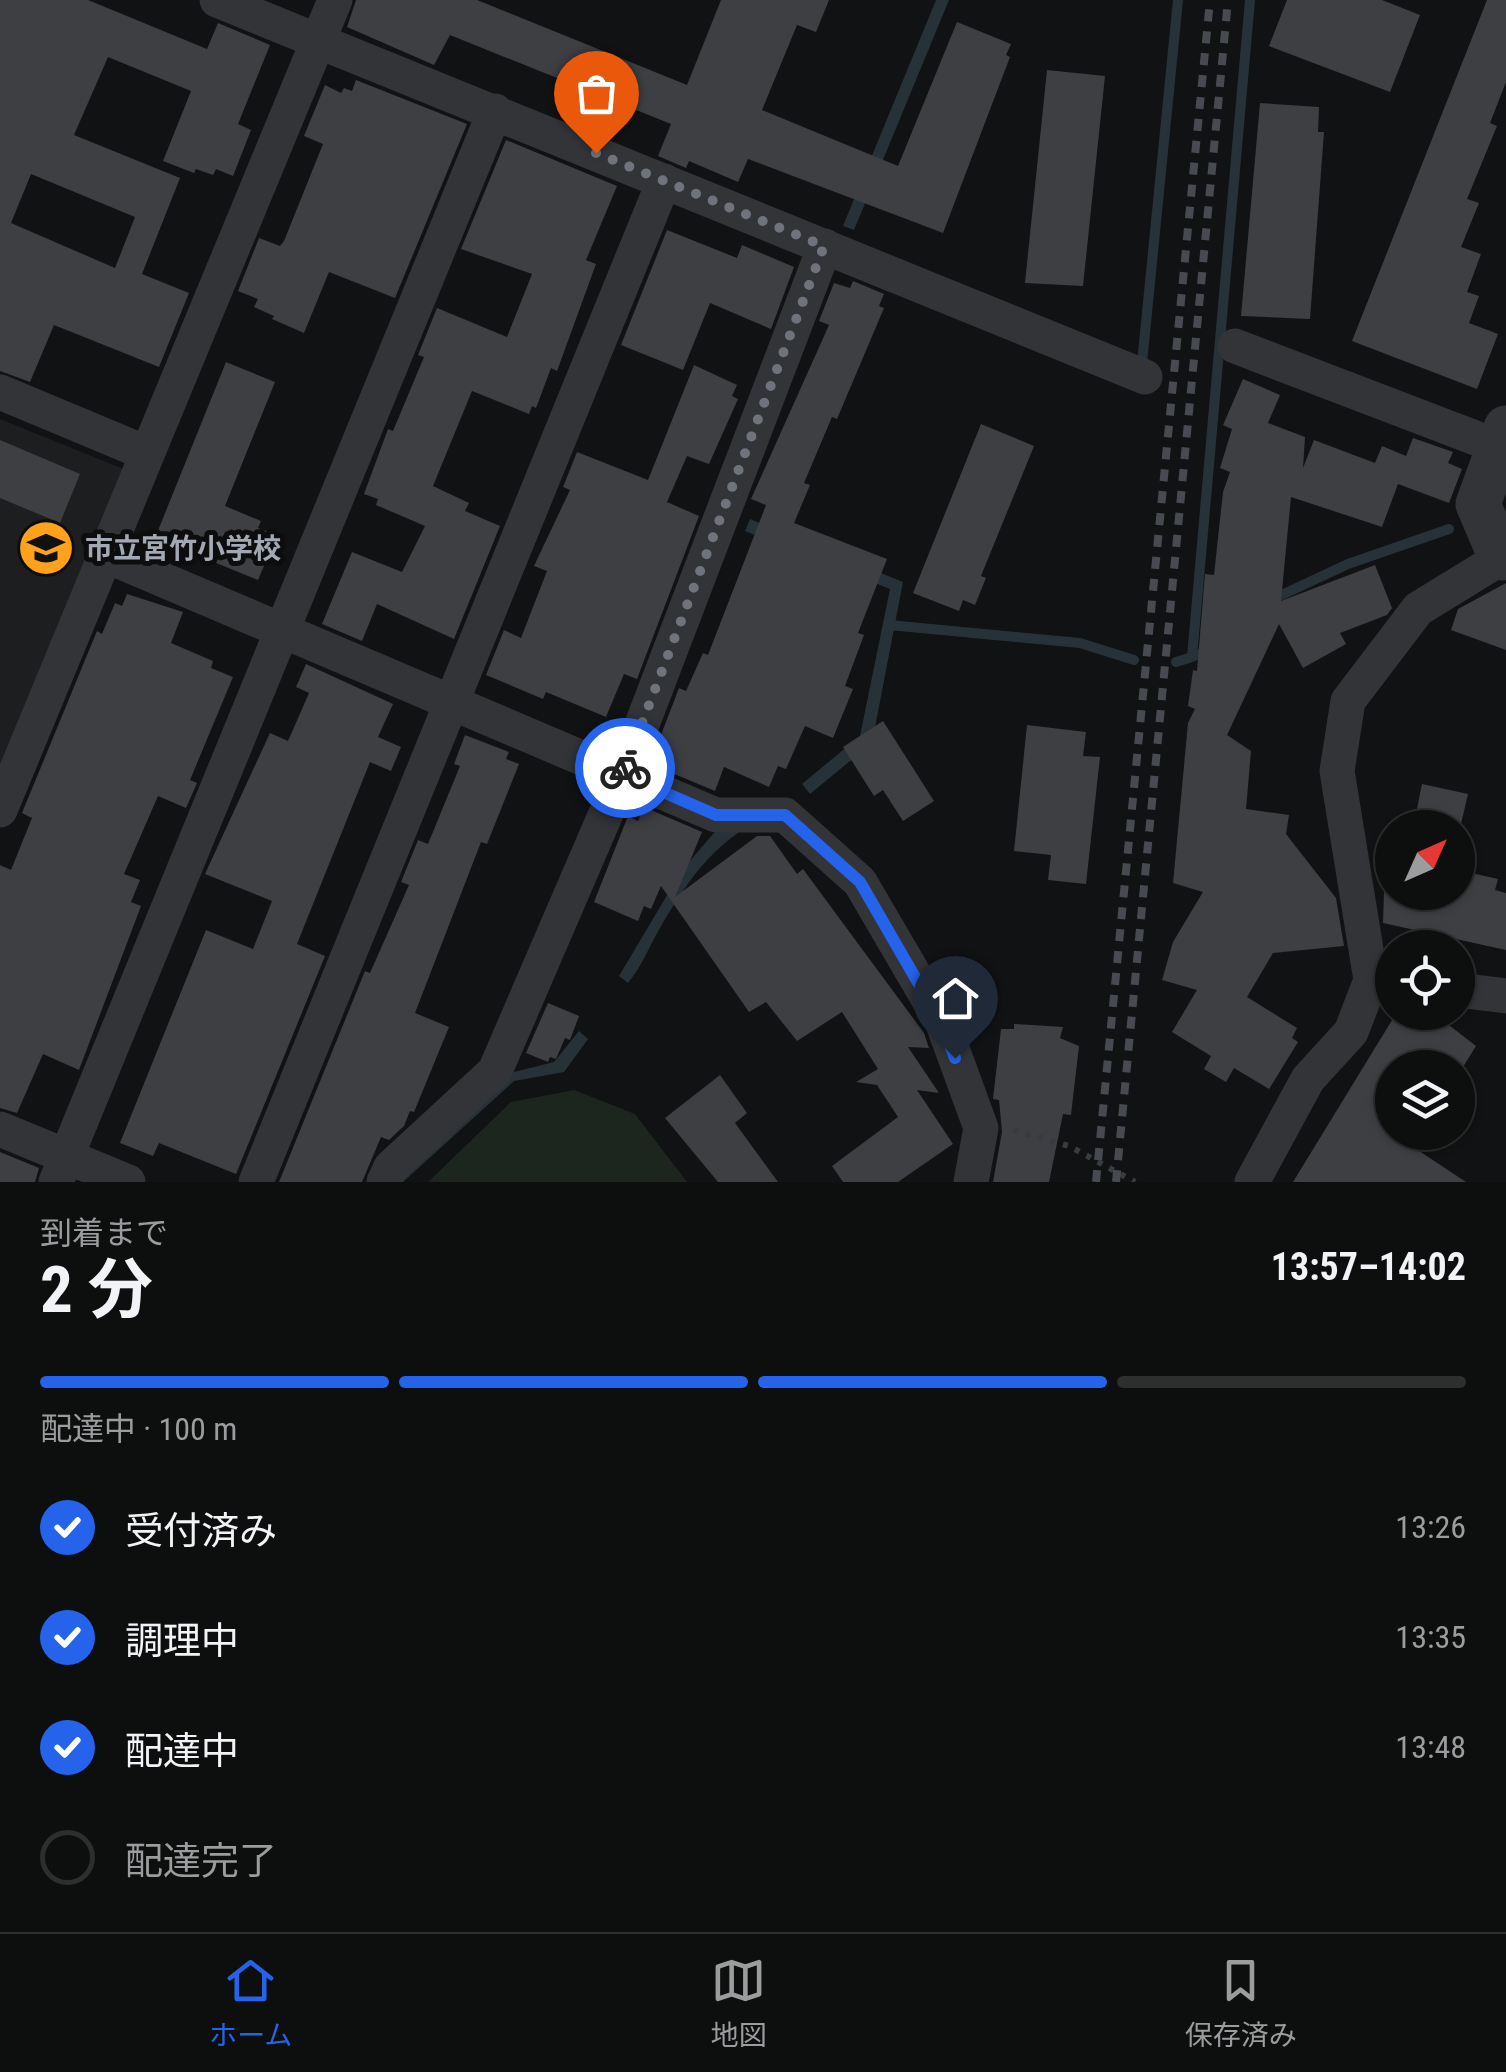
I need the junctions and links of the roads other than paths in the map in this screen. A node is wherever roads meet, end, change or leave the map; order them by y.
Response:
1 (217, 0) edge
2 (335, 0) edge
3 (318, 41) junction
4 (496, 111) junction
5 (664, 181) junction
6 (824, 246) junction
7 (1235, 346) dead end
8 (1145, 377) dead end
9 (0, 392) edge
10 (1502, 438) edge
11 (146, 453) junction
12 (107, 556) junction
13 (1503, 557) edge
14 (280, 629) junction
15 (454, 703) junction
16 (622, 774) junction
17 (0, 810) edge
18 (1375, 948) edge
19 (1475, 992) edge
20 (1375, 993) edge
21 (1506, 996) edge
22 (0, 1128) edge
23 (61, 1169) edge
24 (128, 1182) edge
25 (256, 1182) edge
26 (384, 1182) edge
27 (971, 1182) edge
28 (1253, 1182) edge

1 - 3 street
2 - 3 street
3 - 4 street
3 - 11 street
4 - 5 street
4 - 14 street
5 - 6 street
5 - 15 street
6 - 8 street
6 - 16 street
7 - 10 street
9 - 11 street
10 - 13 street
11 - 12 street
12 - 14 street
12 - 17 street
13 - 18 street
14 - 15 street
14 - 23 street
15 - 16 street
15 - 25 street
16 - 26 street
16 - 27 street
19 - 21 street
20 - 28 street
22 - 23 street
23 - 24 street

